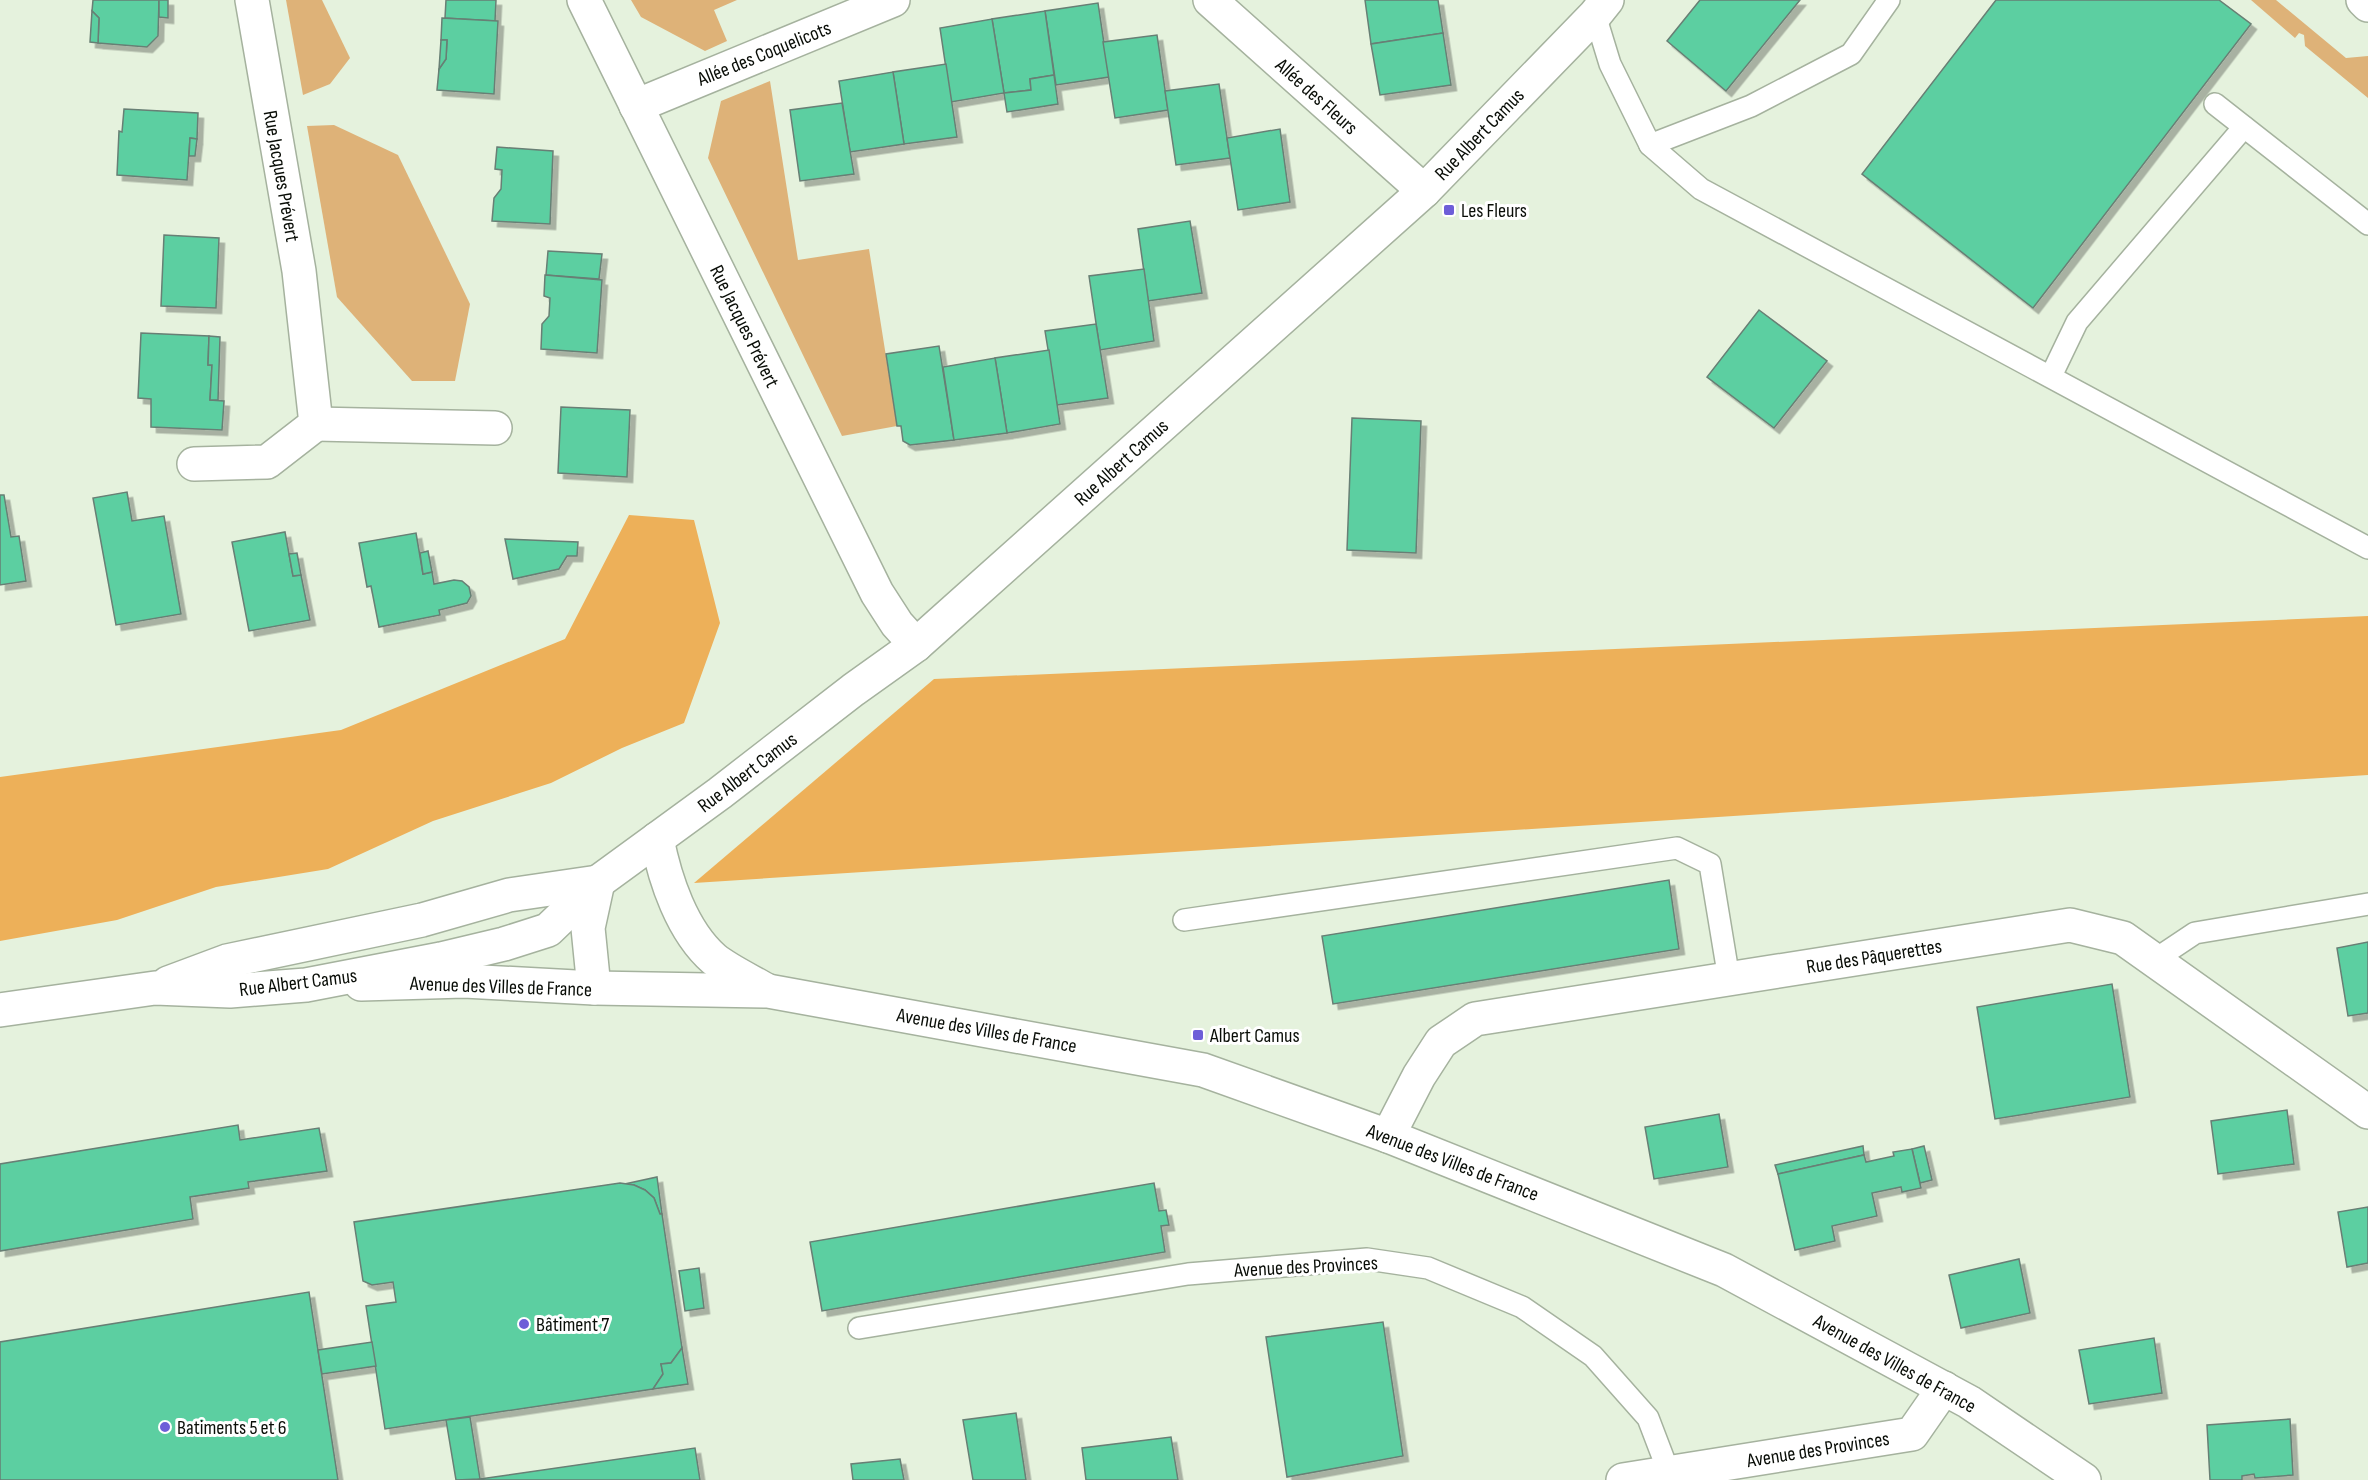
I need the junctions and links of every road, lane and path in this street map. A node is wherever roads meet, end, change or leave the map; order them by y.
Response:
1 (252, 0) edge
2 (584, 0) edge
3 (893, 0) edge
4 (1210, 0) edge
5 (1889, 0) edge
6 (2363, 0) edge
7 (2368, 4) edge
8 (1601, 8) edge
9 (2215, 104) dead end
10 (636, 106) junction
11 (2244, 127) junction
12 (1650, 145) junction
13 (1424, 191) junction
14 (2368, 224) edge
15 (2051, 375) junction
16 (316, 424) junction
17 (495, 428) dead end
18 (194, 464) dead end
19 (2368, 548) edge
20 (916, 645) junction
21 (657, 839) junction
22 (598, 882) junction
23 (2368, 904) edge
24 (1184, 920) dead end
25 (2156, 959) junction
26 (1729, 979) junction
27 (306, 985) junction
28 (155, 988) junction
29 (594, 988) junction
30 (768, 991) junction
31 (0, 1010) edge
32 (2368, 1112) edge
33 (1388, 1136) junction
34 (859, 1328) dead end
35 (1944, 1388) junction
36 (1669, 1473) junction
37 (1623, 1480) edge
38 (2084, 1480) edge

1 - 16 street, Rue Jacques Prévert
2 - 10 street, Rue Jacques Prévert
3 - 10 street, Allée des Coquelicots
4 - 13 street, Allée des Fleurs
5 - 12 lane
6 - 7 street
8 - 12 lane
8 - 13 street, Rue Albert Camus
9 - 11 lane
10 - 20 street, Rue Jacques Prévert
11 - 14 lane
11 - 15 lane
12 - 15 lane
13 - 20 street, Rue Albert Camus
15 - 19 lane
16 - 17 street
16 - 18 street
20 - 21 street, Rue Albert Camus
21 - 22 street, Rue Albert Camus
21 - 30 street, Avenue des Villes de France
22 - 27 street, Rue Albert Camus
22 - 28 street, Rue Albert Camus
22 - 29 street
23 - 25 lane
24 - 26 lane
25 - 26 street, Rue des Pâquerettes
25 - 32 street, Rue des Pâquerettes
26 - 33 street, Rue des Pâquerettes
27 - 28 street, Rue Albert Camus
27 - 29 street, Avenue des Villes de France
28 - 31 street, Rue Albert Camus
29 - 30 street, Avenue des Villes de France
30 - 33 street, Avenue des Villes de France
33 - 35 street, Avenue des Villes de France
34 - 36 lane, Avenue des Provinces
35 - 36 street, Avenue des Provinces
35 - 38 street, Avenue des Villes de France
36 - 37 street, Avenue des Provinces

